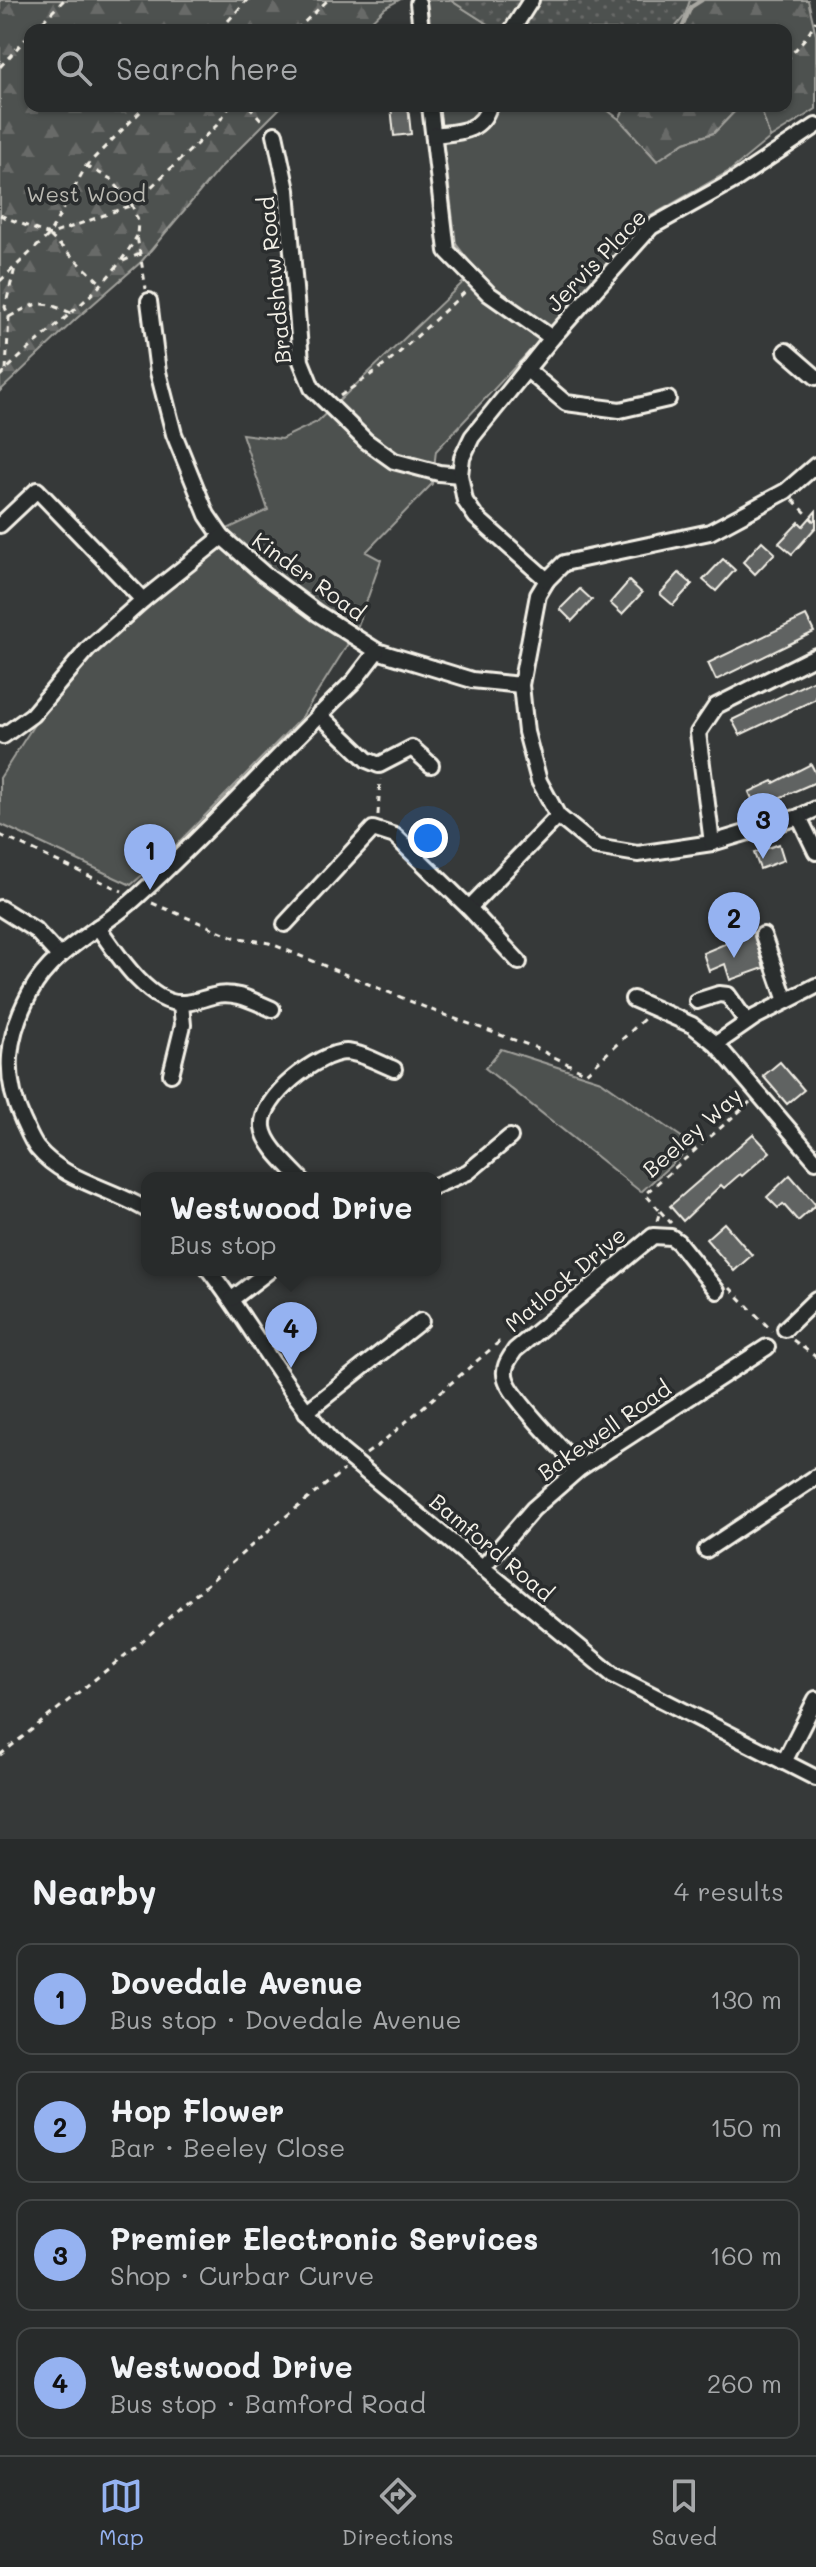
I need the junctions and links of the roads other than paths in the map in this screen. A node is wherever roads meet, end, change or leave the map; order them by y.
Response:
1 (531, 0) edge
2 (418, 3) dead end
3 (420, 24) edge
4 (516, 24) edge
5 (431, 112) edge
6 (486, 112) edge
7 (816, 126) edge
8 (275, 134) road end
9 (434, 135) junction
10 (149, 301) road end
11 (552, 338) junction
12 (786, 351) dead end
13 (526, 369) junction
14 (816, 377) edge
15 (668, 399) dead end
16 (816, 465) edge
17 (460, 475) junction
18 (0, 525) edge
19 (222, 537) junction
20 (547, 580) junction
21 (143, 600) junction
22 (377, 651) junction
23 (816, 656) edge
24 (521, 685) junction
25 (319, 714) junction
26 (0, 734) edge
27 (431, 765) dead end
28 (816, 809) edge
29 (558, 816) junction
30 (799, 817) junction
31 (712, 843) junction
32 (816, 852) edge
33 (0, 908) edge
34 (469, 908) junction
35 (285, 924) dead end
36 (98, 927) junction
37 (763, 935) dead end
38 (59, 956) junction
39 (519, 962) dead end
40 (816, 986) edge
41 (633, 999) dead end
42 (697, 1001) dead end
43 (786, 1001) junction
44 (181, 1004) junction
45 (272, 1009) dead end
46 (747, 1022) junction
47 (716, 1044) junction
48 (394, 1069) dead end
49 (4, 1072) edge
50 (171, 1074) dead end
51 (510, 1137) dead end
52 (816, 1161) edge
53 (295, 1172) edge
54 (441, 1183) edge
55 (141, 1206) edge
56 (214, 1276) edge
57 (262, 1276) edge
58 (717, 1291) road end
59 (232, 1299) junction
60 (816, 1299) edge
61 (421, 1321) dead end
62 (783, 1334) road end
63 (767, 1347) dead end
64 (306, 1412) junction
65 (580, 1468) junction
66 (816, 1477) edge
67 (706, 1550) dead end
68 (482, 1568) junction
69 (816, 1699) edge
70 (784, 1762) junction
71 (816, 1778) edge

1 - 4 street
2 - 3 street
5 - 9 street
6 - 9 street
7 - 11 street, Jervis Place
8 - 17 street, Bradshaw Road
9 - 11 street
10 - 19 street, Kinder Road
11 - 13 street, Jervis Place
12 - 14 street
13 - 15 street
13 - 17 street, Jervis Place
16 - 20 street
17 - 20 street
18 - 21 street
19 - 21 street
19 - 22 street, Kinder Road
20 - 24 street
21 - 26 street
22 - 24 street, Kinder Road
22 - 25 street
23 - 31 street
24 - 29 street
25 - 27 street
25 - 36 street
28 - 30 street
29 - 31 street
29 - 34 street
30 - 31 street
30 - 32 street
33 - 38 street
34 - 35 street
34 - 39 street
36 - 38 street
36 - 44 street
37 - 43 street
38 - 49 street
40 - 43 street
41 - 47 street
42 - 46 street
43 - 46 street
44 - 45 street
44 - 50 street
46 - 47 street
47 - 52 street
48 - 53 street
49 - 55 street
51 - 54 street
56 - 59 street, Bamford Road
57 - 59 street
58 - 65 street, Matlock Drive
59 - 64 street, Bamford Road
60 - 62 street
61 - 64 street
63 - 65 street, Bakewell Road
64 - 68 street, Bamford Road
65 - 68 street, Bakewell Road
66 - 67 street
68 - 70 street, Bamford Road
69 - 70 street
70 - 71 street, Bamford Road

